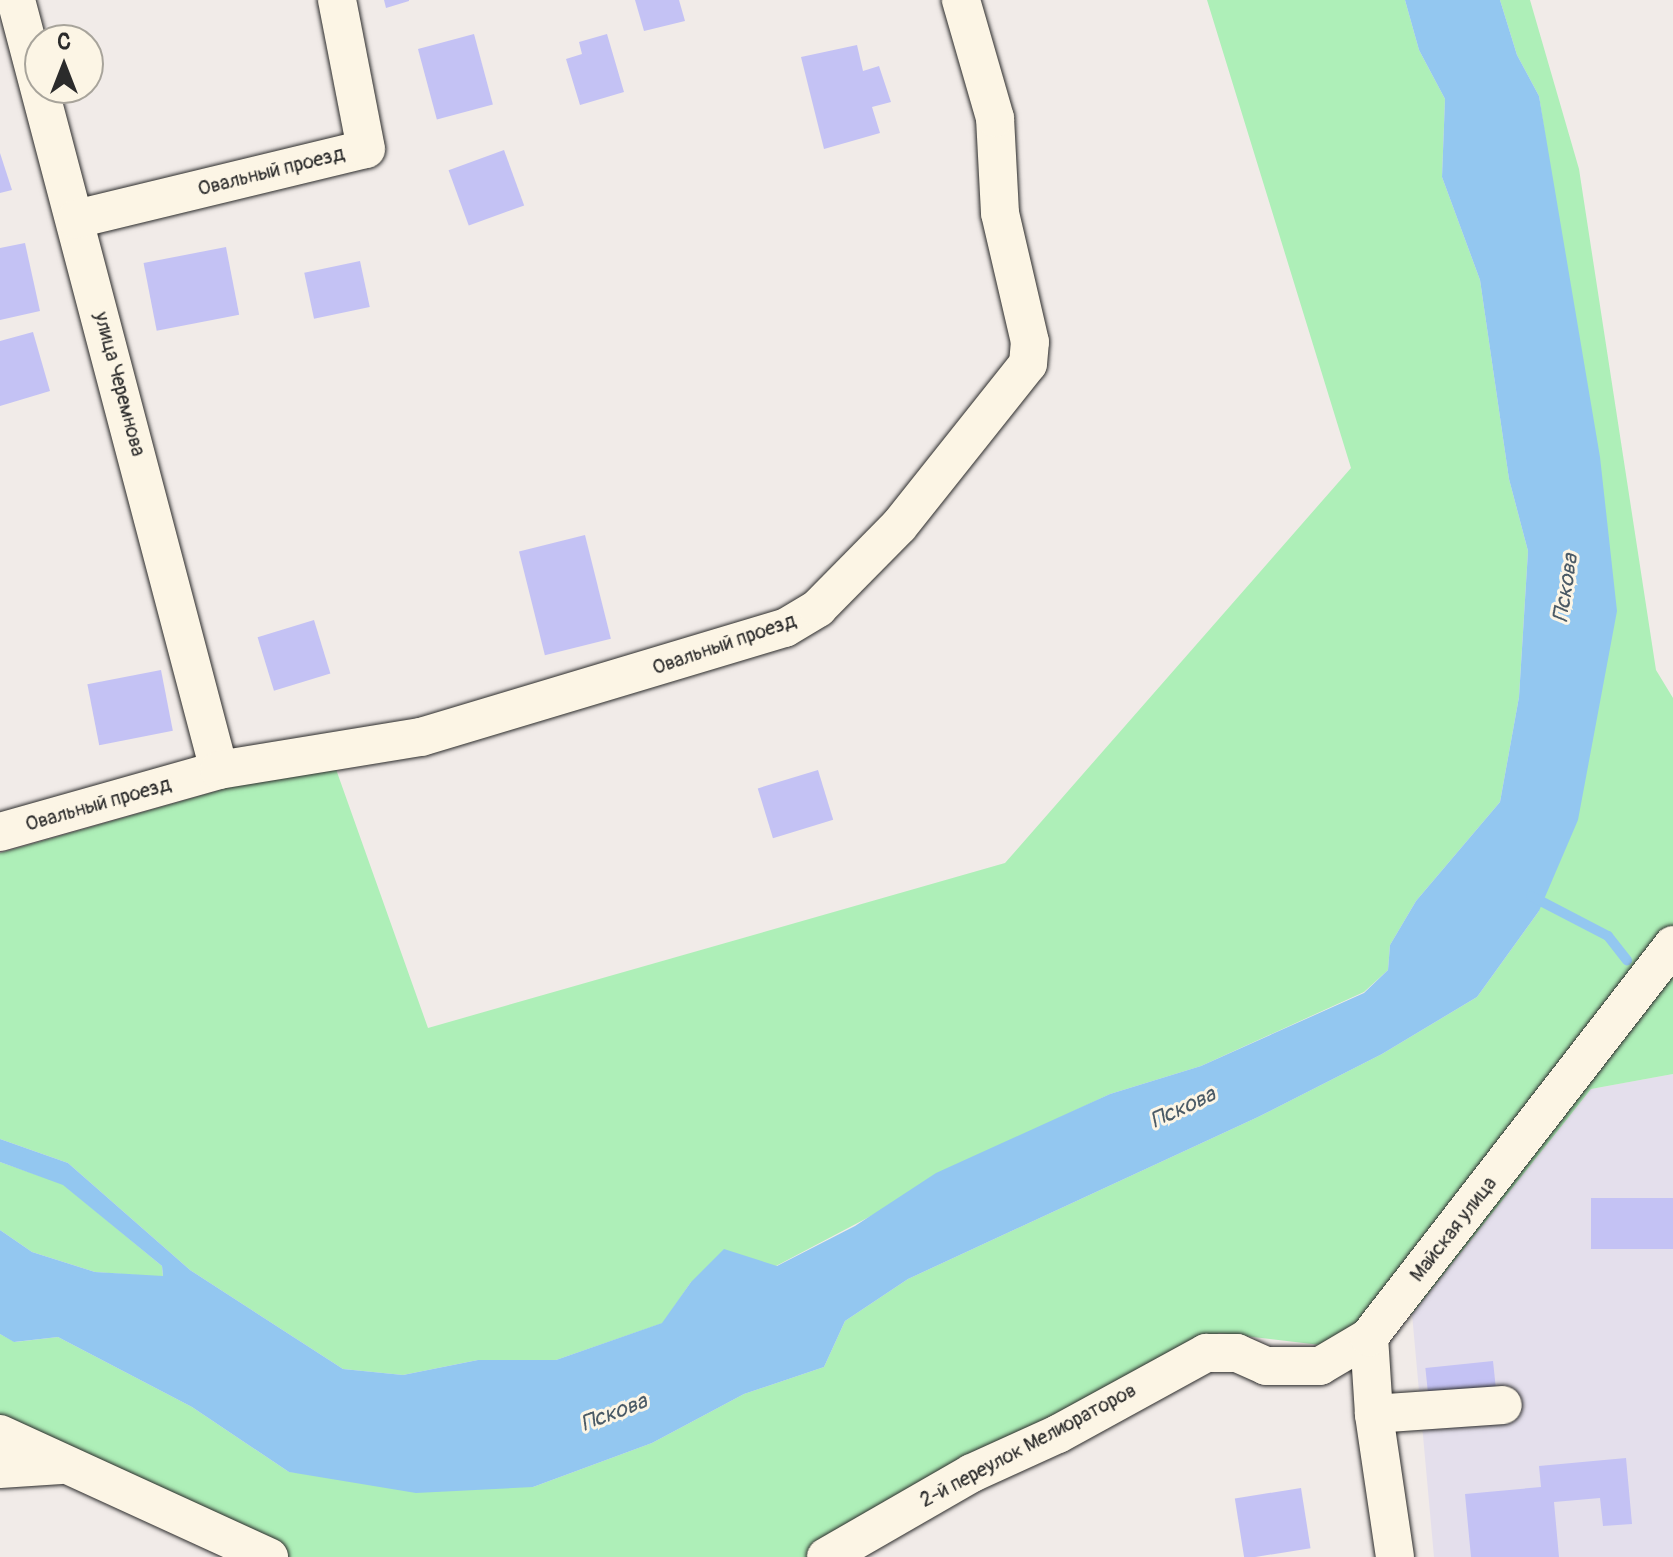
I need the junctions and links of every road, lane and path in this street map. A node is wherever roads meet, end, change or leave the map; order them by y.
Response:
1 (16, 0) edge
2 (337, 0) edge
3 (961, 0) edge
4 (76, 219) junction
5 (219, 770) junction
6 (0, 832) edge
7 (1673, 945) edge
8 (1369, 1337) junction
9 (1503, 1405) dead end
10 (1374, 1414) junction
11 (0, 1434) edge
12 (67, 1465) junction
13 (0, 1469) edge
14 (269, 1557) edge
15 (826, 1557) edge
16 (1395, 1557) edge

1 - 4 street, улица Черемнова
2 - 4 street, Овальный проезд
3 - 5 street, Овальный проезд
4 - 5 street, улица Черемнова
5 - 6 street, Овальный проезд
7 - 8 street, Майская улица
8 - 10 street
8 - 15 street, 2-й переулок Мелиораторов
9 - 10 street
10 - 16 street
11 - 12 street
12 - 13 street
12 - 14 street

